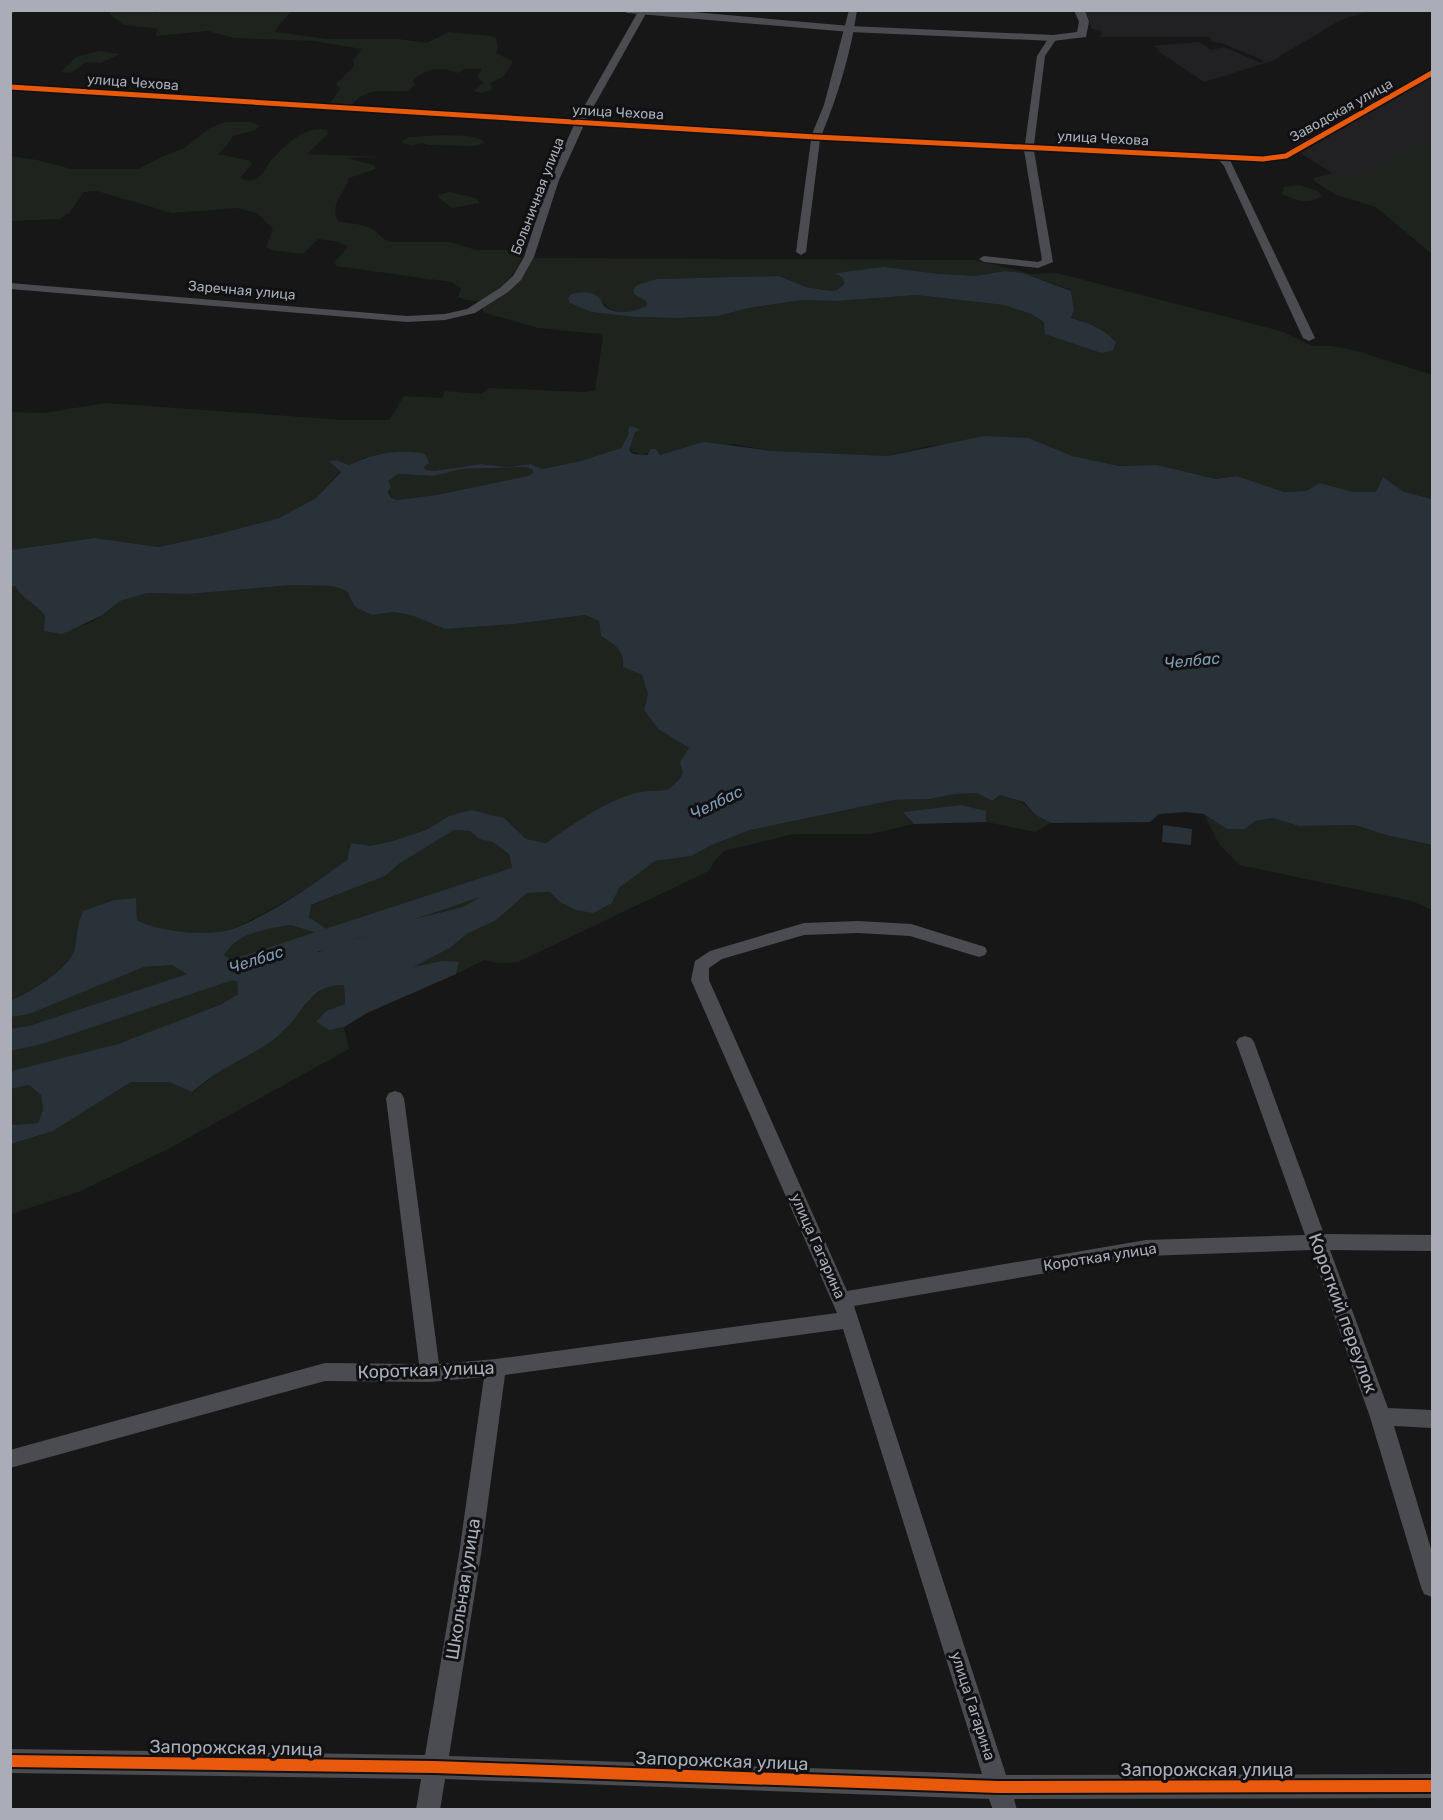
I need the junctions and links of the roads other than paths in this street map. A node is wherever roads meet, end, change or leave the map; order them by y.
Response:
1 (627, 10) edge
2 (853, 10) edge
3 (1079, 10) edge
4 (643, 12) edge
5 (850, 29) junction
6 (1053, 38) junction
7 (1432, 73) edge
8 (10, 87) edge
9 (580, 123) junction
10 (816, 137) junction
11 (1029, 148) junction
12 (1223, 159) junction
13 (801, 252) dead end
14 (984, 259) dead end
15 (10, 286) edge
16 (471, 311) joint
17 (1309, 338) dead end
18 (979, 951) dead end
19 (1245, 1042) dead end
20 (395, 1098) dead end
21 (1317, 1242) junction
22 (1432, 1243) edge
23 (842, 1300) junction
24 (850, 1320) junction
25 (496, 1368) junction
26 (429, 1372) junction
27 (1381, 1417) junction
28 (1432, 1419) edge
29 (10, 1459) edge
30 (1432, 1587) edge
31 (10, 1761) edge
32 (435, 1767) junction
33 (1432, 1786) edge
34 (1002, 1798) edge
35 (428, 1809) edge

1 - 4 street
2 - 5 street
3 - 6 street
4 - 5 street
4 - 9 street, Больничная улица
5 - 6 street
5 - 10 street
6 - 11 street
7 - 12 street, Заводская улица
8 - 9 street, улица Чехова
9 - 10 street, улица Чехова
9 - 16 street, Больничная улица
10 - 11 street, улица Чехова
10 - 13 street
11 - 12 street, улица Чехова
11 - 14 street
12 - 17 street
15 - 16 street, Заречная улица
18 - 23 street, улица Гагарина
19 - 21 street, Короткий переулок
20 - 26 street
21 - 22 street, Короткая улица
21 - 23 street, Короткая улица
21 - 27 street, Короткий переулок
23 - 24 street, улица Гагарина
24 - 25 street, Короткая улица
24 - 34 street, улица Гагарина
25 - 26 street, Короткая улица
25 - 32 street, Школьная улица
26 - 29 street, Короткая улица
27 - 28 street
27 - 30 street, Короткий переулок
31 - 32 street, Запорожская улица
32 - 34 street, Запорожская улица
32 - 35 street, Школьная улица
33 - 34 street, Запорожская улица

